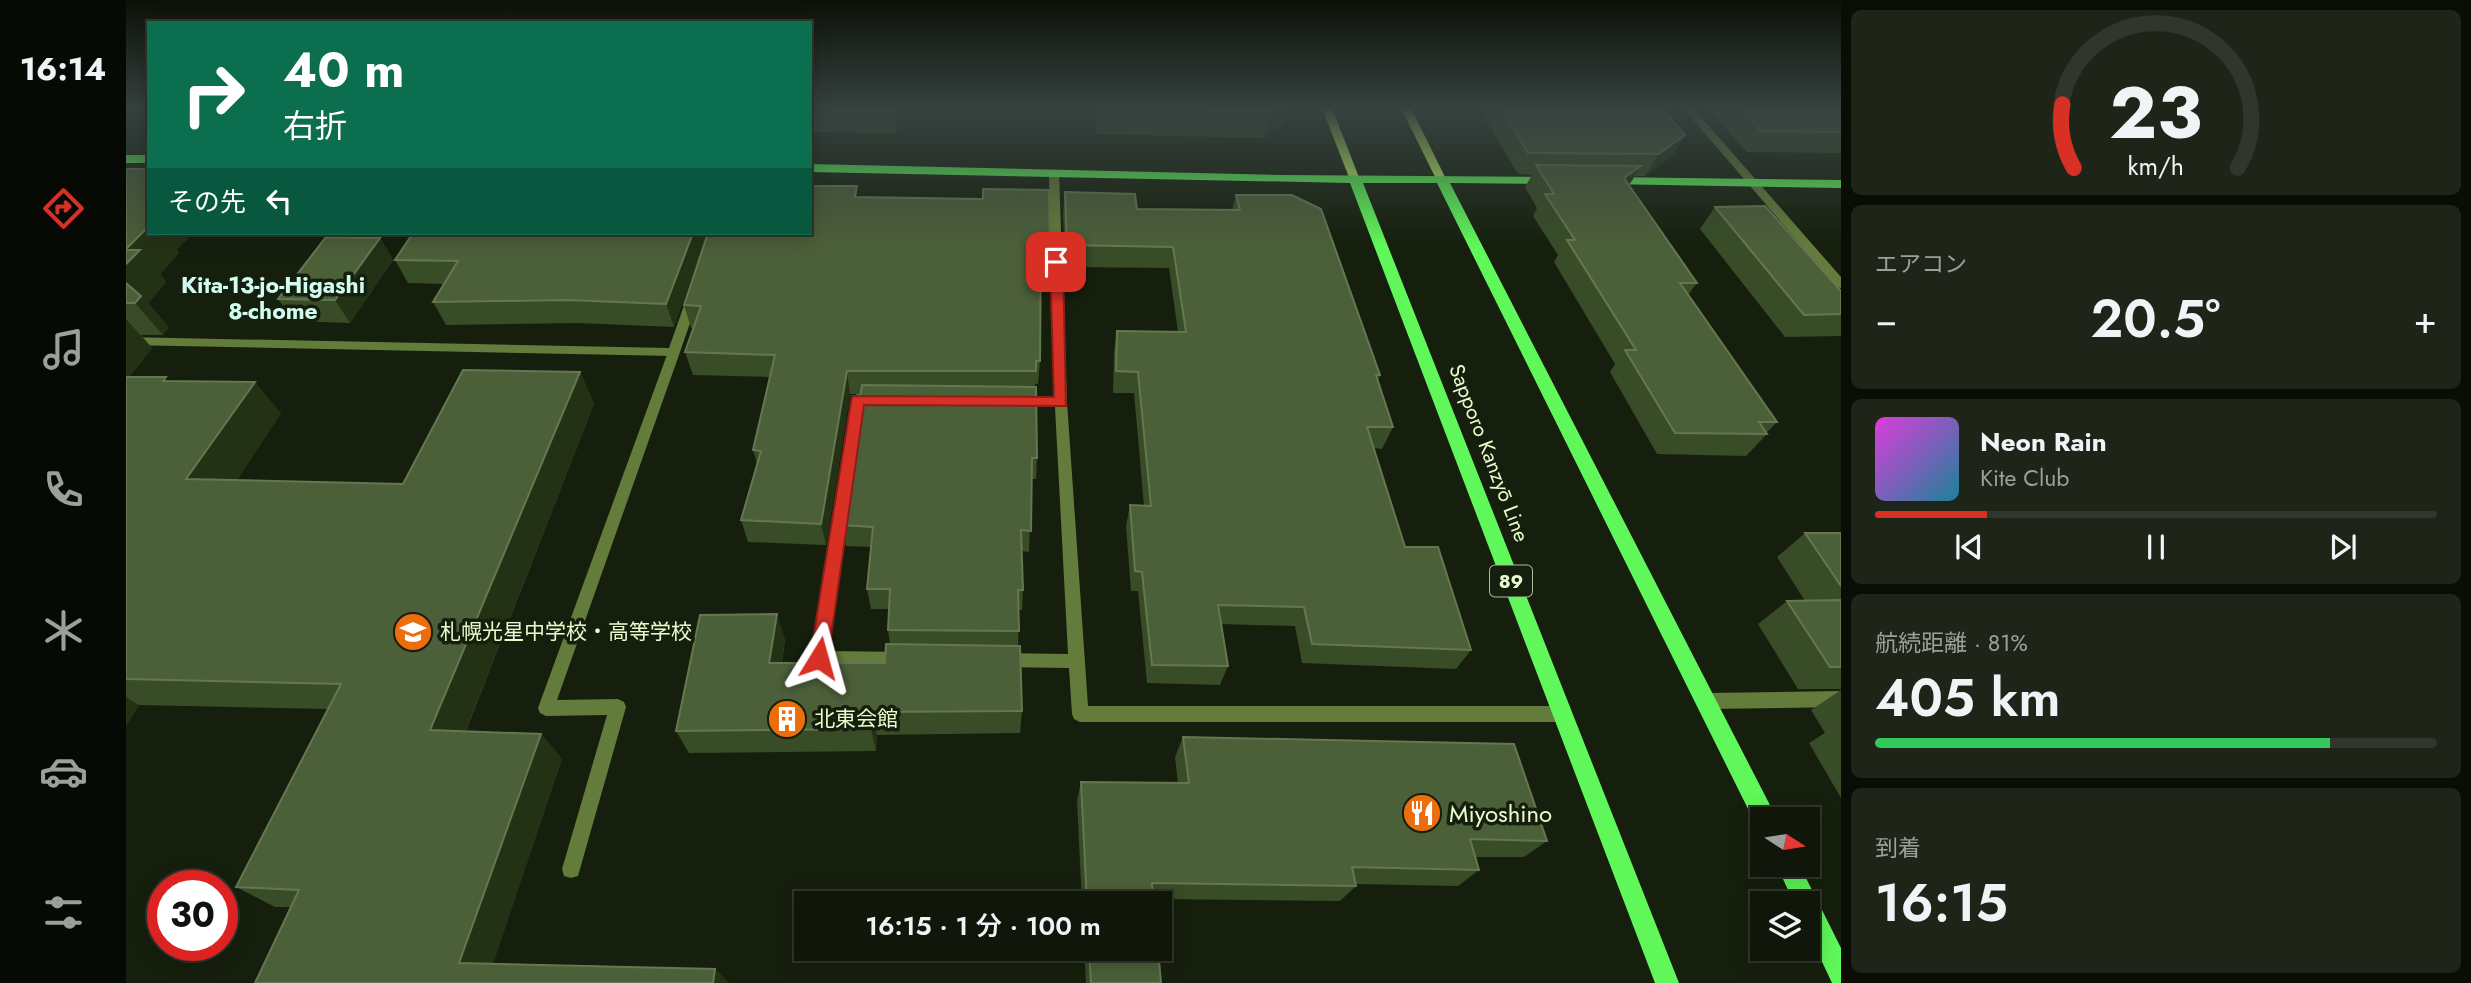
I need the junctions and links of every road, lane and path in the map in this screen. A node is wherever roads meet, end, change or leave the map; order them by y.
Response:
1 (1345, 154) edge
2 (1429, 154) edge
3 (1727, 154) edge
4 (126, 159) edge
5 (147, 159) edge
6 (812, 168) edge
7 (1054, 173) junction
8 (1355, 180) junction
9 (1559, 180) edge
10 (1442, 181) junction
11 (1600, 181) edge
12 (1752, 183) junction
13 (1841, 184) edge
14 (699, 281) edge
15 (1841, 285) edge
16 (126, 341) edge
17 (674, 352) junction
18 (898, 400) edge
19 (1007, 401) edge
20 (1061, 402) junction
21 (927, 659) edge
22 (981, 660) edge
23 (1076, 661) junction
24 (1841, 699) edge
25 (1706, 701) junction
26 (1562, 714) junction
27 (1759, 807) edge
28 (571, 869) dead end
29 (1820, 931) edge
30 (1841, 974) edge
31 (1667, 983) edge

1 - 8 street
2 - 10 street
3 - 12 street
4 - 5 main road
6 - 7 main road
7 - 8 main road
7 - 20 street
8 - 10 main road
8 - 26 main road, Sapporo Kanzyō Line / 89
9 - 10 main road
10 - 25 main road
11 - 12 main road
12 - 13 main road
12 - 15 street
14 - 17 street
16 - 17 street
17 - 28 street
18 - 21 street
19 - 20 street
20 - 23 street
22 - 23 street
23 - 26 street
24 - 25 street
25 - 27 main road
26 - 31 main road, Sapporo Kanzyō Line / 89
29 - 30 main road

